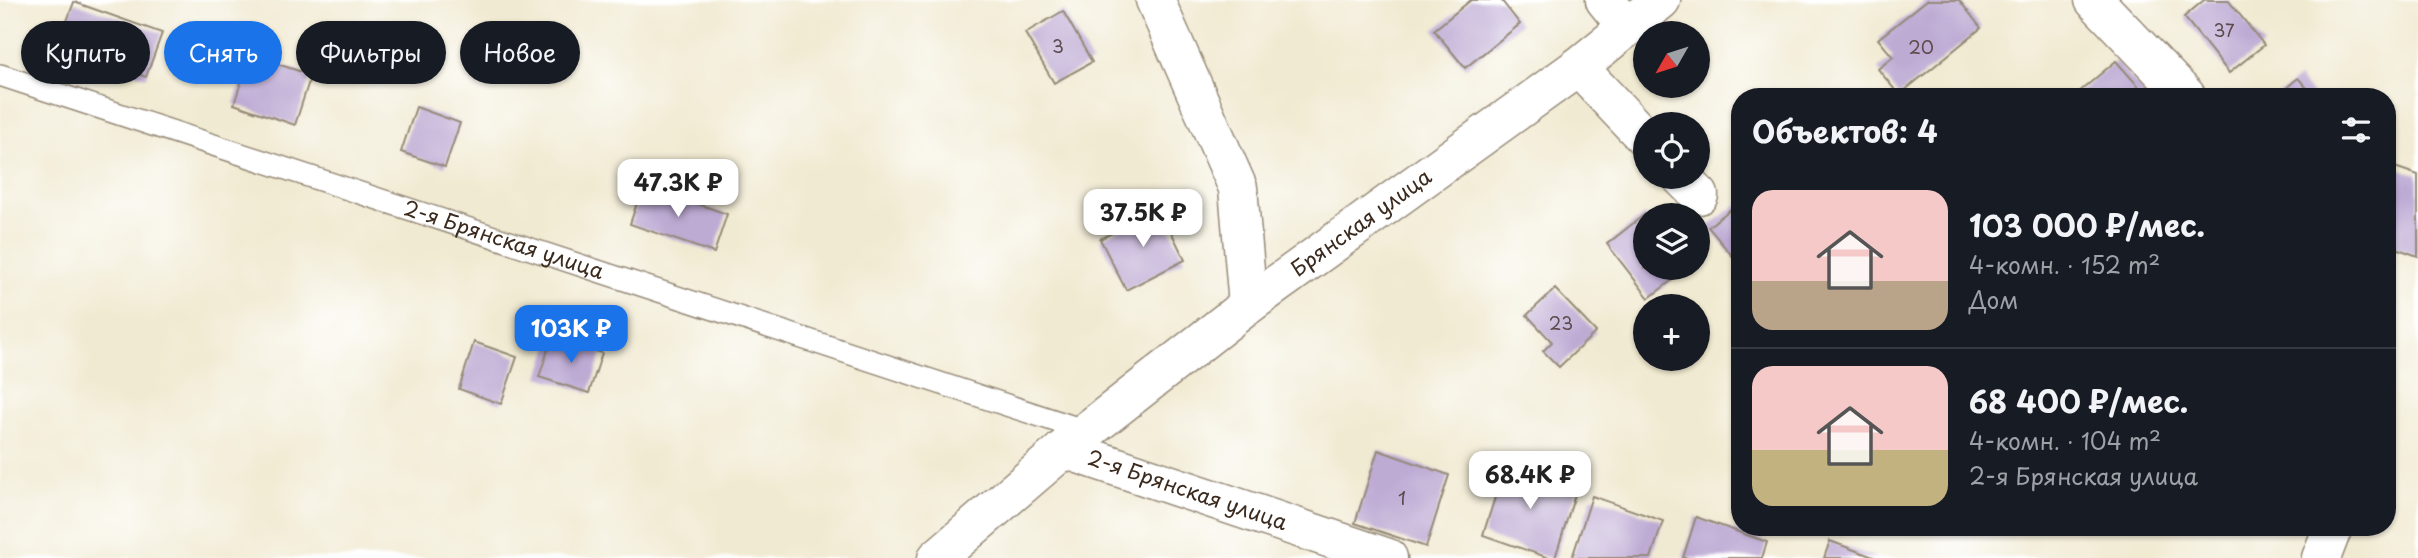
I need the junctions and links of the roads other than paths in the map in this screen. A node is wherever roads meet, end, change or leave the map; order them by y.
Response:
1 (1155, 0) edge
2 (1661, 0) edge
3 (2094, 0) edge
4 (1616, 13) edge
5 (1578, 68) junction
6 (0, 75) edge
7 (2178, 88) edge
8 (1633, 125) edge
9 (1248, 305) junction
10 (1075, 440) junction
11 (2330, 536) edge
12 (937, 558) edge
13 (1388, 558) edge
14 (2321, 558) edge

1 - 9 street
2 - 4 street, Брянская улица
3 - 7 street
4 - 5 street, Брянская улица
5 - 8 street
5 - 9 street, Брянская улица
6 - 10 lane, 2-я Брянская улица
9 - 10 street, Брянская улица
10 - 12 street, Брянская улица
10 - 13 street, 2-я Брянская улица
11 - 14 street

